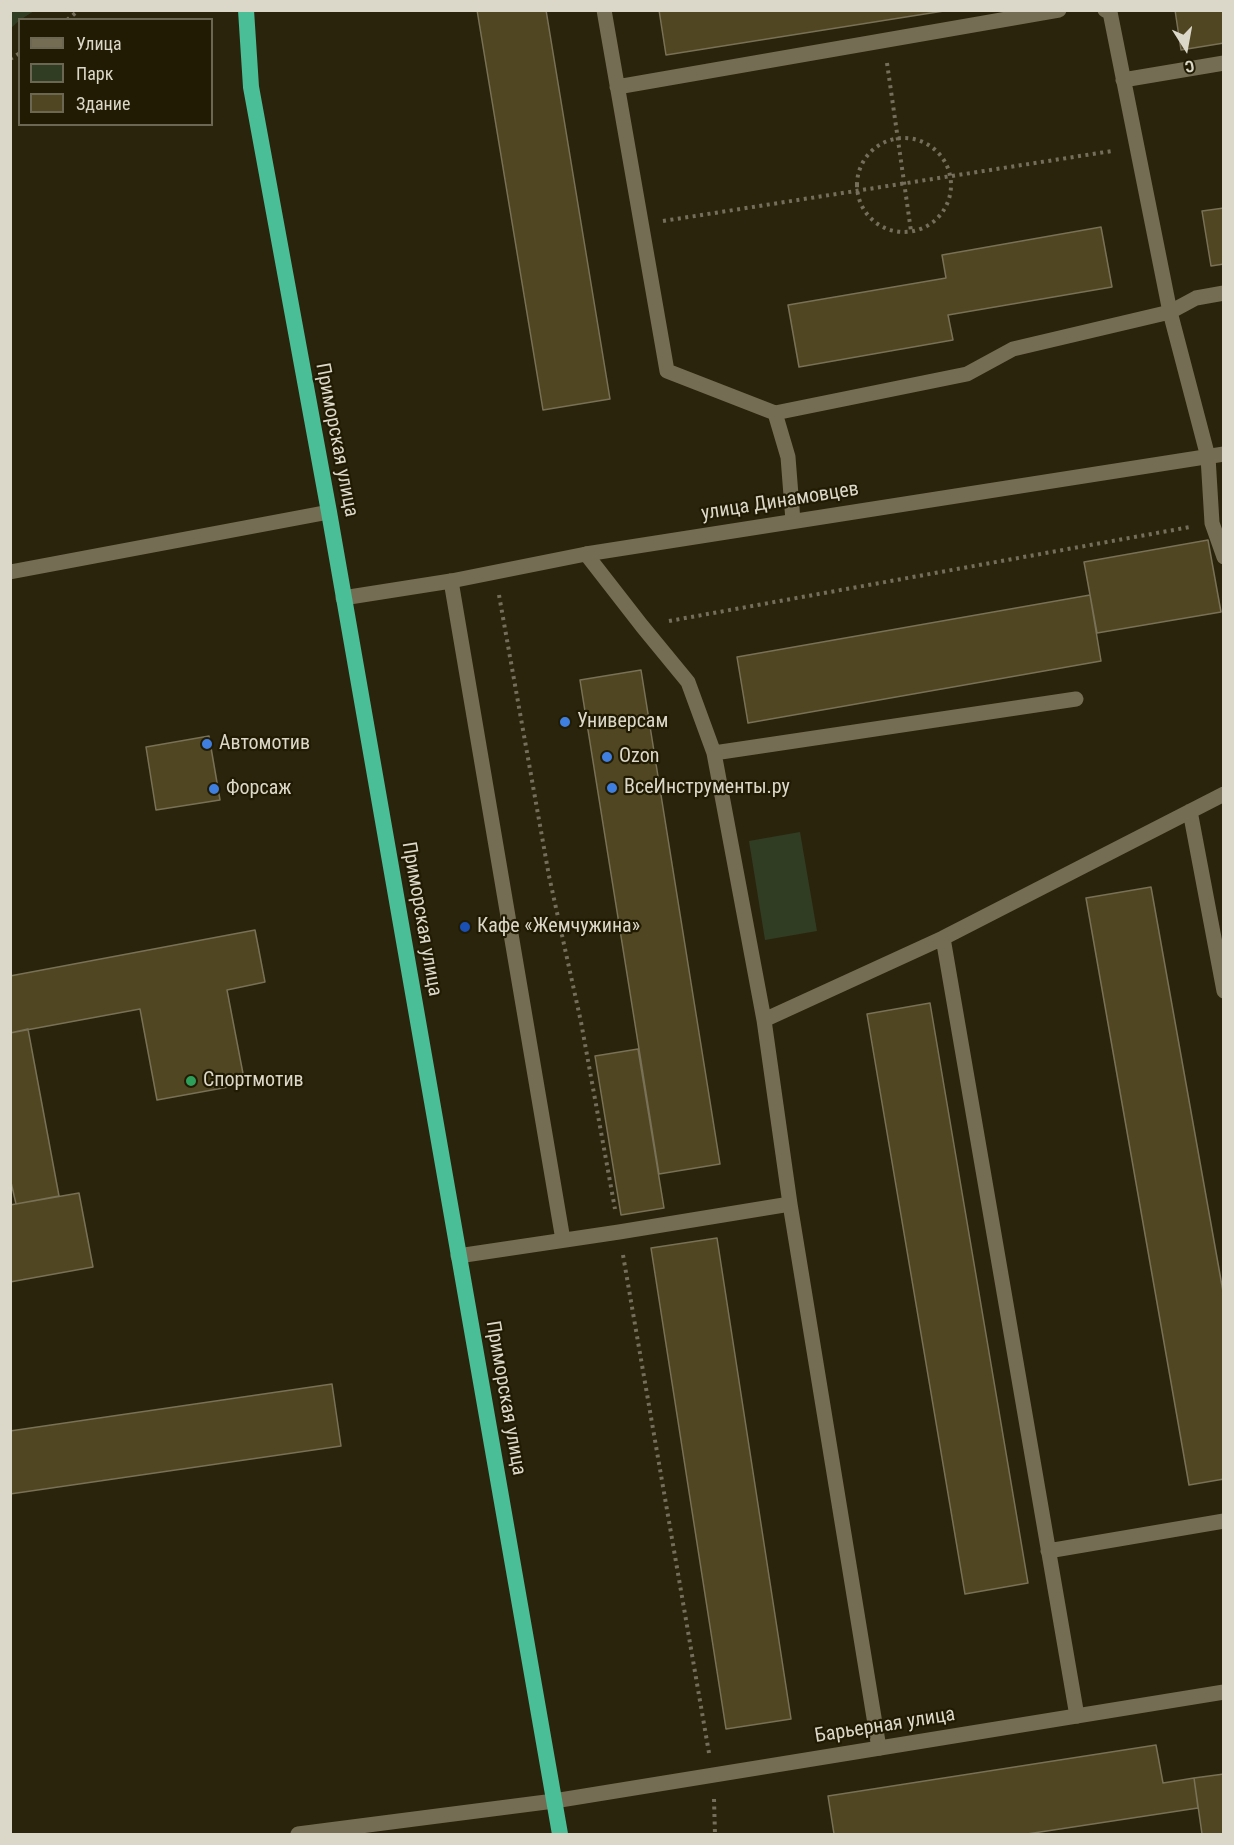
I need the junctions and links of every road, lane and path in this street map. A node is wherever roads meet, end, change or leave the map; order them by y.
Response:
1 (246, 10) edge
2 (604, 10) edge
3 (1059, 10) edge
4 (1105, 10) edge
5 (884, 40) junction
6 (1224, 63) edge
7 (1124, 80) junction
8 (617, 87) junction
9 (897, 138) junction
10 (1137, 147) junction
11 (950, 176) junction
12 (904, 183) junction
13 (857, 191) junction
14 (641, 225) junction
15 (911, 231) junction
16 (1224, 293) edge
17 (1170, 312) junction
18 (775, 413) junction
19 (1216, 455) edge
20 (329, 512) junction
21 (793, 521) junction
22 (1212, 523) junction
23 (586, 554) junction
24 (1224, 557) edge
25 (10, 572) edge
26 (495, 572) junction
27 (451, 581) junction
28 (343, 598) junction
29 (642, 626) junction
30 (1076, 699) dead end
31 (714, 753) junction
32 (1224, 794) edge
33 (1190, 811) junction
34 (943, 938) junction
35 (1224, 991) edge
36 (764, 1020) junction
37 (790, 1204) junction
38 (619, 1232) junction
39 (563, 1240) junction
40 (458, 1256) junction
41 (1224, 1521) edge
42 (1048, 1551) junction
43 (1224, 1692) edge
44 (1077, 1716) junction
45 (879, 1748) junction
46 (713, 1775) junction
47 (554, 1801) junction
48 (298, 1834) edge
49 (560, 1834) edge
50 (716, 1834) edge

1 - 20 highway, Приморская улица
2 - 8 street
3 - 5 street
4 - 7 street
5 - 8 street
5 - 9 path
6 - 7 street
7 - 10 street
8 - 14 street
9 - 11 path
9 - 12 path
9 - 13 path
10 - 11 path
10 - 17 street
11 - 12 path
11 - 15 path
12 - 13 path
12 - 15 path
13 - 14 path
13 - 15 path
14 - 18 street
16 - 17 street
17 - 18 street
17 - 19 street
18 - 21 street
19 - 21 street, улица Динамовцев
19 - 22 street
20 - 25 street
20 - 28 highway, Приморская улица
21 - 23 street, улица Динамовцев
22 - 24 street
22 - 29 path
23 - 26 street, улица Динамовцев
23 - 29 street
26 - 27 street, улица Динамовцев
26 - 38 path
27 - 28 street, улица Динамовцев
27 - 39 street
28 - 40 highway, Приморская улица
29 - 31 street
30 - 31 street
31 - 36 street
32 - 33 street
33 - 34 street
33 - 35 street
34 - 36 street
34 - 42 street
36 - 37 street
37 - 38 street
37 - 45 street
38 - 39 street
38 - 46 path
39 - 40 street
40 - 47 highway, Приморская улица
41 - 42 street
42 - 44 street
43 - 44 street, Барьерная улица
44 - 45 street, Барьерная улица
45 - 46 street, Барьерная улица
46 - 47 street, Барьерная улица
46 - 50 path
47 - 48 street, Барьерная улица
47 - 49 highway, Приморская улица

